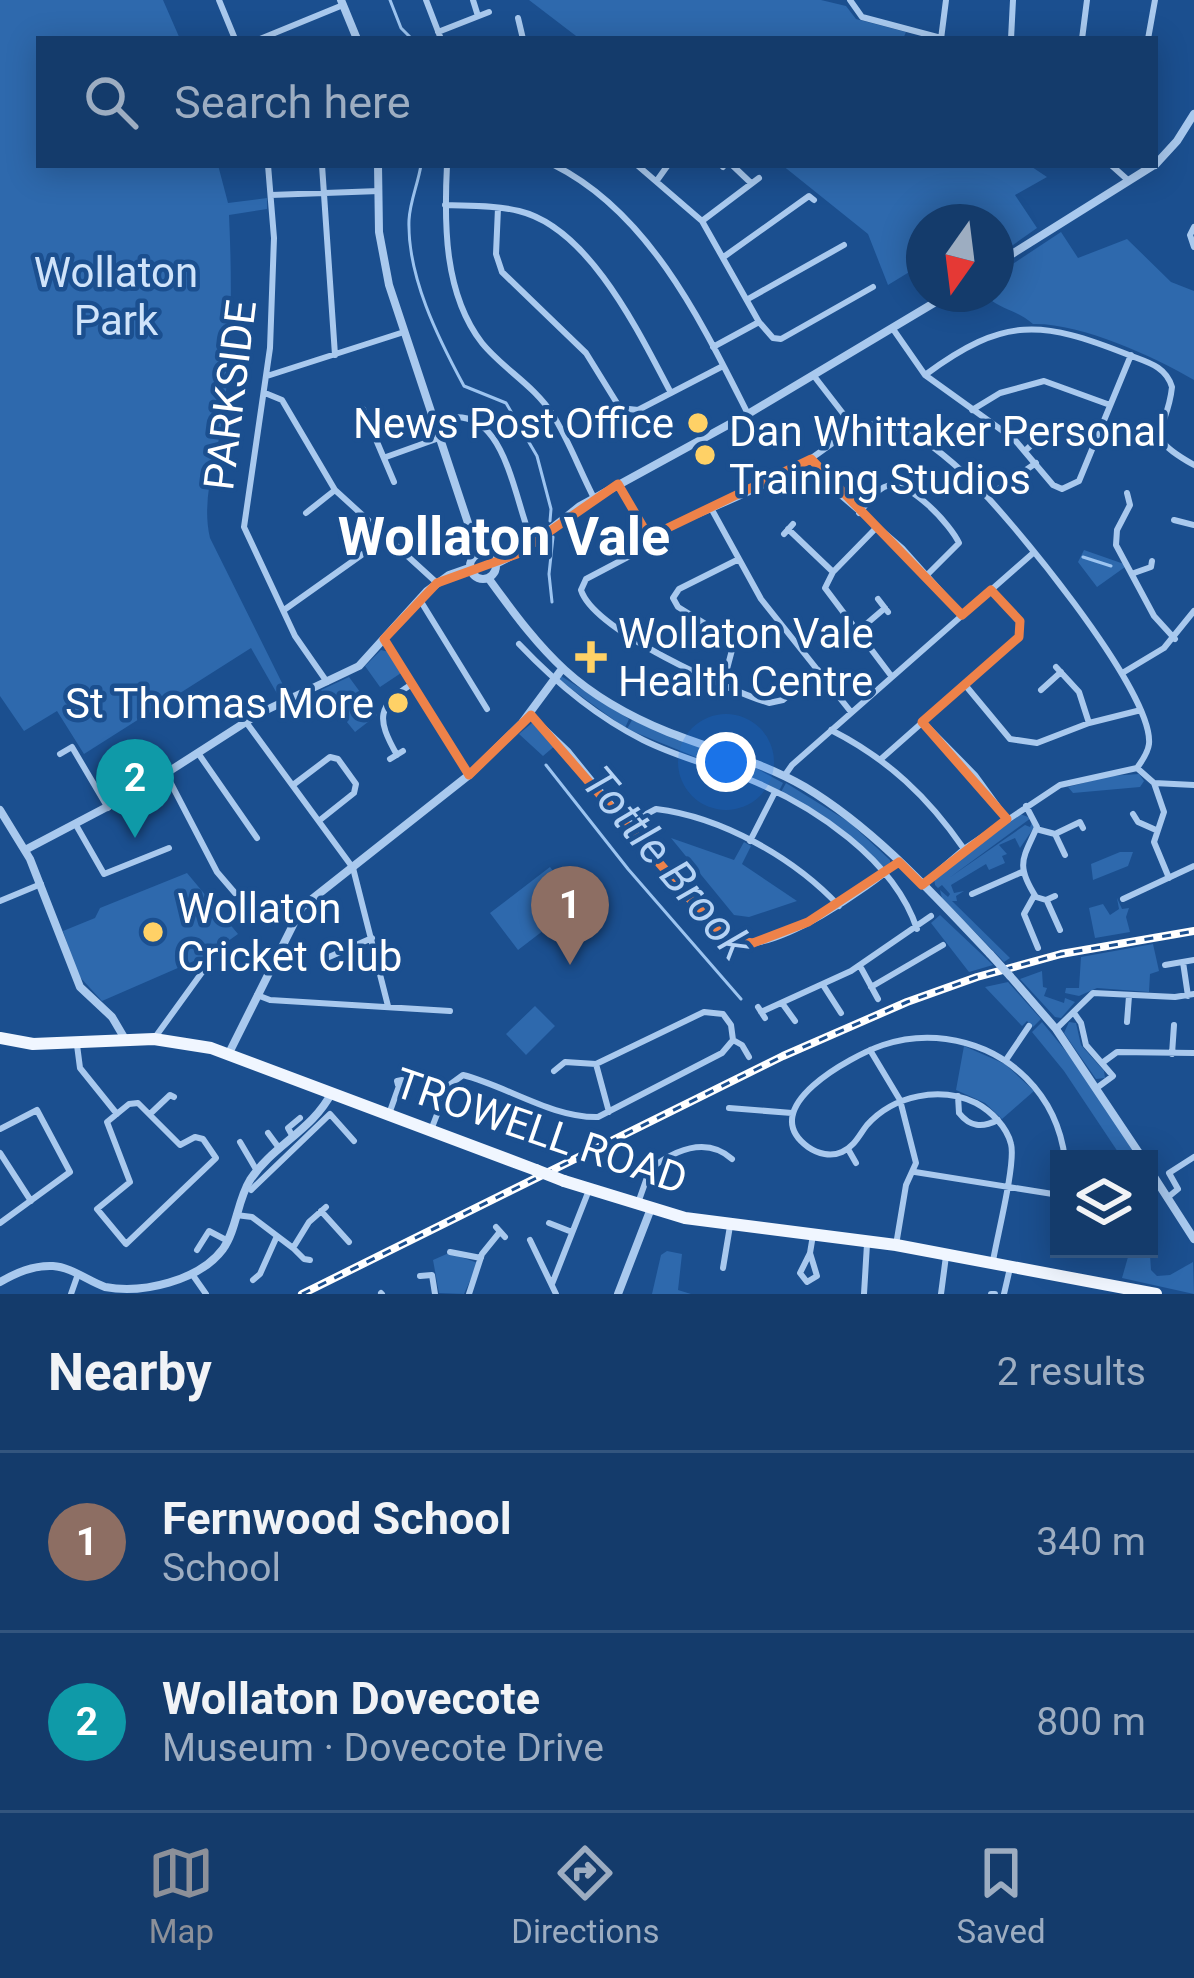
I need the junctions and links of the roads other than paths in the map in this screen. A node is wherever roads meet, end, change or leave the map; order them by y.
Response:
1 (219, 0) edge
2 (426, 0) edge
3 (472, 0) edge
4 (850, 0) edge
5 (946, 0) edge
6 (1013, 0) edge
7 (1087, 0) edge
8 (1155, 0) edge
9 (342, 2) edge
10 (490, 12) dead end
11 (478, 16) junction
12 (518, 18) dead end
13 (290, 28) junction
14 (439, 35) edge
15 (234, 36) edge
16 (268, 36) edge
17 (293, 36) edge
18 (356, 36) edge
19 (522, 36) edge
20 (934, 36) edge
21 (941, 36) edge
22 (1011, 36) edge
23 (1082, 36) edge
24 (1149, 36) edge
25 (1194, 114) edge
26 (1191, 126) edge
27 (1158, 162) edge
28 (268, 168) edge
29 (322, 168) edge
30 (378, 168) edge
31 (447, 168) edge
32 (558, 168) edge
33 (642, 168) edge
34 (666, 168) edge
35 (730, 168) edge
36 (1114, 168) edge
37 (1150, 168) edge
38 (658, 179) junction
39 (1129, 182) junction
40 (379, 191) junction
41 (324, 194) junction
42 (271, 195) junction
43 (814, 200) dead end
44 (445, 205) junction
45 (498, 208) junction
46 (702, 220) junction
47 (1194, 226) edge
48 (844, 245) dead end
49 (1194, 248) edge
50 (1014, 253) edge
51 (724, 256) junction
52 (873, 286) dead end
53 (748, 299) junction
54 (920, 312) edge
55 (759, 322) junction
56 (892, 329) junction
57 (404, 332) junction
58 (712, 348) junction
59 (334, 355) junction
60 (1131, 356) junction
61 (723, 366) junction
62 (926, 375) junction
63 (268, 376) junction
64 (814, 376) junction
65 (265, 393) junction
66 (670, 393) junction
67 (1110, 405) junction
68 (363, 409) dead end
69 (973, 410) junction
70 (748, 414) junction
71 (434, 423) junction
72 (855, 429) junction
73 (1041, 436) dead end
74 (439, 438) junction
75 (1026, 450) junction
76 (386, 457) junction
77 (812, 459) junction
78 (1036, 463) junction
79 (1194, 465) edge
80 (394, 482) dead end
81 (618, 484) junction
82 (335, 490) junction
83 (1131, 495) dead end
84 (986, 497) junction
85 (593, 498) junction
86 (711, 508) junction
87 (306, 513) dead end
88 (859, 513) junction
89 (1178, 517) dead end
90 (1194, 525) edge
91 (877, 527) junction
92 (788, 529) dead end
93 (649, 534) junction
94 (384, 539) junction
95 (533, 544) junction
96 (478, 553) junction
97 (1032, 554) junction
98 (737, 560) junction
99 (496, 564) junction
100 (1153, 566) dead end
101 (469, 568) junction
102 (832, 572) junction
103 (1134, 573) junction
104 (926, 576) junction
105 (489, 579) junction
106 (436, 583) junction
107 (992, 590) junction
108 (419, 598) junction
109 (878, 599) dead end
110 (283, 610) junction
111 (1194, 614) edge
112 (962, 615) junction
113 (857, 632) junction
114 (1175, 638) junction
115 (384, 639) junction
116 (519, 644) dead end
117 (562, 669) junction
118 (818, 670) junction
119 (1124, 672) junction
120 (892, 676) junction
121 (554, 680) junction
122 (327, 682) junction
123 (412, 683) junction
124 (965, 685) junction
125 (722, 686) junction
126 (1043, 686) dead end
127 (293, 696) junction
128 (487, 710) dead end
129 (1141, 710) junction
130 (852, 712) junction
131 (529, 715) junction
132 (306, 717) dead end
133 (245, 722) junction
134 (922, 722) junction
135 (1089, 723) junction
136 (831, 730) junction
137 (58, 753) dead end
138 (198, 753) junction
139 (396, 755) dead end
140 (880, 759) junction
141 (1137, 768) junction
142 (166, 774) junction
143 (469, 776) junction
144 (784, 776) junction
145 (1154, 783) junction
146 (293, 785) junction
147 (1194, 785) edge
148 (775, 792) junction
149 (1026, 806) junction
150 (108, 808) junction
151 (0, 810) edge
152 (1133, 814) dead end
153 (1007, 819) junction
154 (320, 820) junction
155 (76, 824) junction
156 (626, 825) junction
157 (1083, 828) dead end
158 (1036, 829) junction
159 (1156, 830) junction
160 (1055, 834) junction
161 (256, 838) dead end
162 (750, 841) junction
163 (169, 848) dead end
164 (964, 849) junction
165 (28, 855) junction
166 (1065, 855) dead end
167 (898, 862) junction
168 (353, 868) junction
169 (1193, 870) edge
170 (1022, 872) junction
171 (884, 874) junction
172 (1169, 878) junction
173 (41, 884) junction
174 (922, 885) junction
175 (236, 893) dead end
176 (972, 894) dead end
177 (1034, 896) junction
178 (1123, 899) dead end
179 (0, 901) edge
180 (839, 906) junction
181 (931, 916) dead end
182 (917, 929) junction
183 (1060, 930) dead end
184 (372, 938) junction
185 (944, 945) dead end
186 (1038, 948) dead end
187 (329, 957) dead end
188 (1194, 960) edge
189 (1183, 962) junction
190 (1165, 965) dead end
191 (860, 966) junction
192 (205, 969) dead end
193 (824, 985) junction
194 (872, 987) junction
195 (1130, 994) junction
196 (256, 995) junction
197 (1191, 995) edge
198 (878, 999) dead end
199 (782, 1003) junction
200 (388, 1006) junction
201 (450, 1011) dead end
202 (761, 1012) dead end
203 (1074, 1012) junction
204 (841, 1013) dead end
205 (1125, 1018) dead end
206 (795, 1022) dead end
207 (1029, 1026) dead end
208 (1056, 1029) junction
209 (1172, 1030) dead end
210 (0, 1038) edge
211 (125, 1039) junction
212 (154, 1039) junction
213 (733, 1040) junction
214 (77, 1041) junction
215 (870, 1050) junction
216 (229, 1052) junction
217 (1194, 1053) edge
218 (1172, 1054) junction
219 (749, 1057) dead end
220 (1006, 1060) junction
221 (1102, 1063) junction
222 (596, 1064) junction
223 (554, 1071) dead end
224 (399, 1086) dead end
225 (1098, 1088) junction
226 (332, 1092) junction
227 (174, 1096) dead end
228 (958, 1096) junction
229 (901, 1102) junction
230 (733, 1107) dead end
231 (609, 1112) junction
232 (792, 1113) junction
233 (117, 1114) junction
234 (150, 1114) junction
235 (389, 1114) junction
236 (300, 1118) dead end
237 (998, 1120) junction
238 (318, 1122) junction
239 (0, 1129) edge
240 (431, 1130) junction
241 (268, 1132) dead end
242 (293, 1138) junction
243 (354, 1140) dead end
244 (240, 1142) dead end
245 (279, 1148) junction
246 (848, 1149) junction
247 (1063, 1150) edge
248 (1137, 1150) edge
249 (0, 1153) edge
250 (1194, 1157) edge
251 (732, 1159) dead end
252 (856, 1163) dead end
253 (10, 1166) junction
254 (262, 1170) junction
255 (915, 1172) junction
256 (0, 1173) edge
257 (1158, 1183) edge
258 (1005, 1186) junction
259 (251, 1190) dead end
260 (589, 1190) junction
261 (1050, 1194) edge
262 (1168, 1198) junction
263 (32, 1202) junction
264 (644, 1209) junction
265 (236, 1215) junction
266 (0, 1222) edge
267 (549, 1223) dead end
268 (730, 1226) junction
269 (500, 1232) dead end
270 (572, 1232) junction
271 (813, 1235) junction
272 (278, 1236) junction
273 (228, 1240) junction
274 (530, 1240) dead end
275 (867, 1240) junction
276 (1194, 1240) edge
277 (349, 1242) dead end
278 (896, 1245) junction
279 (293, 1248) junction
280 (197, 1250) dead end
281 (450, 1252) dead end
282 (810, 1253) dead end
283 (946, 1253) junction
284 (481, 1258) junction
285 (994, 1262) junction
286 (1010, 1264) junction
287 (723, 1268) dead end
288 (298, 1270) dead end
289 (78, 1274) junction
290 (192, 1274) junction
291 (420, 1276) dead end
292 (1084, 1277) junction
293 (253, 1280) dead end
294 (0, 1282) edge
295 (552, 1284) junction
296 (70, 1294) edge
297 (206, 1294) edge
298 (435, 1294) edge
299 (469, 1294) edge
300 (556, 1294) edge
301 (619, 1294) edge
302 (864, 1294) edge
303 (941, 1294) edge
304 (1004, 1294) edge
305 (1081, 1294) edge
306 (1156, 1294) edge

1 - 15 street
2 - 14 street
3 - 11 street
4 - 20 street
5 - 21 street
6 - 22 street
7 - 23 street
8 - 24 street
9 - 13 street
9 - 18 street
10 - 11 street
11 - 14 street
12 - 19 street
13 - 16 street
13 - 17 street
25 - 26 street
26 - 27 street
28 - 42 street, PARKSIDE
29 - 41 street
30 - 40 street
31 - 44 street
32 - 58 street
33 - 38 street
34 - 38 street
35 - 46 street
36 - 39 street
37 - 39 street
38 - 46 street
39 - 50 street
40 - 41 street
40 - 57 street
41 - 42 street
41 - 59 street
42 - 63 street, PARKSIDE
43 - 51 street
44 - 45 street
44 - 85 street
45 - 66 street
45 - 66 street
46 - 51 street
47 - 49 street
48 - 53 street
51 - 53 street
52 - 55 street
53 - 55 street
54 - 56 street
55 - 58 street
56 - 62 street
56 - 64 street
57 - 59 street
57 - 71 street
58 - 61 street
59 - 63 street
60 - 62 street
60 - 67 street
60 - 79 street
61 - 66 street
61 - 70 street
62 - 69 street
63 - 65 street, PARKSIDE
64 - 70 street
64 - 72 street
65 - 82 street
65 - 110 street, PARKSIDE
67 - 69 street
67 - 78 street
68 - 76 street
69 - 75 street
70 - 81 street
71 - 74 street
71 - 95 street
72 - 77 street
72 - 84 street
73 - 75 street
74 - 76 street
74 - 96 street
75 - 78 street
76 - 80 street
77 - 86 street
77 - 88 street
78 - 84 street
81 - 85 street
81 - 93 street
82 - 87 street
82 - 94 street
83 - 103 street
84 - 97 street
85 - 95 street
86 - 93 street
86 - 98 street
88 - 91 street
88 - 104 street
89 - 90 street
91 - 102 street
91 - 104 street
92 - 102 street
93 - 125 street
94 - 106 street
94 - 110 street
95 - 99 street
96 - 99 street
96 - 101 street
97 - 107 street
97 - 119 street
98 - 118 street
98 - 125 street
99 - 105 street
100 - 103 street
101 - 105 street
101 - 106 street
102 - 113 street
103 - 114 street
104 - 112 street
105 - 117 street
106 - 108 street
107 - 112 street
107 - 124 street
108 - 115 street
108 - 128 street
109 - 113 street
110 - 122 street, PARKSIDE
111 - 114 street
112 - 120 street
113 - 120 street
114 - 119 street
115 - 122 street
115 - 123 street
116 - 121 street
117 - 121 street
117 - 144 street
118 - 125 street
118 - 130 street
119 - 129 street
120 - 130 street
121 - 131 street
121 - 148 street
122 - 127 street
123 - 139 street
123 - 143 street
124 - 134 street
124 - 135 street
126 - 135 street
127 - 132 street
127 - 133 street
129 - 135 street
129 - 141 street
130 - 136 street
131 - 143 street
131 - 156 street
133 - 138 street
133 - 146 street
134 - 140 street
134 - 153 street
136 - 140 street
136 - 144 street
137 - 150 street
138 - 142 street
138 - 161 street
140 - 164 street
141 - 145 street
141 - 149 street
142 - 150 street
142 - 175 street
143 - 168 street
144 - 167 street
145 - 147 street
145 - 159 street
146 - 154 street
146 - 154 street
148 - 162 street
148 - 171 street
149 - 153 street
149 - 158 street
150 - 155 street
151 - 165 street
152 - 159 street
153 - 164 street
154 - 168 street
155 - 163 street
155 - 165 street
156 - 162 street
156 - 180 street
157 - 160 street
158 - 160 street
158 - 170 street
159 - 172 street
160 - 166 street
162 - 180 street
164 - 174 street
165 - 173 street
167 - 171 street
167 - 174 street
168 - 184 street
168 - 196 street
169 - 172 street
170 - 176 street
170 - 177 street
171 - 180 street
171 - 182 street
172 - 178 street
173 - 179 street
173 - 211 street
174 - 208 street, bridge
177 - 183 street
177 - 186 street
181 - 182 street
182 - 191 street
184 - 187 street
184 - 200 street
185 - 194 street
188 - 189 street
189 - 190 street
189 - 197 street
191 - 193 street
191 - 194 street
192 - 212 street
193 - 199 street
193 - 204 street
194 - 198 street
195 - 197 street
195 - 203 street
195 - 205 street
196 - 200 street
196 - 216 street
199 - 202 street
199 - 206 street
200 - 201 street
203 - 208 street
203 - 221 street
207 - 220 street
208 - 225 street
209 - 218 street
210 - 214 main road, TROWELL ROAD
211 - 212 main road, TROWELL ROAD
211 - 214 main road, TROWELL ROAD
212 - 216 main road, TROWELL ROAD
213 - 219 street
213 - 222 street
213 - 231 street
214 - 233 street
215 - 220 street
215 - 229 street
215 - 232 street
216 - 226 main road, TROWELL ROAD
217 - 218 street
218 - 221 street
220 - 247 street
221 - 225 street
222 - 223 street
222 - 231 street
224 - 235 street
225 - 248 street
226 - 235 main road, TROWELL ROAD
226 - 238 street
227 - 234 street
228 - 229 street
228 - 237 street
228 - 237 street
229 - 246 street
229 - 255 street
230 - 232 street
231 - 240 street
232 - 246 street
233 - 234 street
233 - 234 street
235 - 240 main road, TROWELL ROAD
236 - 242 street
237 - 258 street
238 - 242 street
238 - 243 street
238 - 254 street
239 - 263 street
240 - 260 main road, TROWELL ROAD, bridge
241 - 245 street
242 - 245 street
244 - 254 street
245 - 254 street
246 - 252 street
249 - 253 street
250 - 262 street
251 - 264 street
253 - 256 street
253 - 263 street
254 - 259 street
254 - 265 street
255 - 258 street
255 - 278 street
257 - 262 street
258 - 261 street
258 - 285 street
260 - 264 main road, TROWELL ROAD
260 - 270 street
262 - 276 street
263 - 266 street
264 - 268 main road, TROWELL ROAD
264 - 301 street
265 - 272 street
265 - 273 street
267 - 270 street
268 - 271 main road, TROWELL ROAD
268 - 287 street
269 - 284 street
270 - 295 street
271 - 275 main road, TROWELL ROAD
271 - 282 street
272 - 279 street
272 - 293 street
273 - 280 street
273 - 290 street
274 - 295 street
275 - 278 main road, TROWELL ROAD
275 - 302 street
277 - 279 street
278 - 283 main road, TROWELL ROAD
279 - 288 street
281 - 284 street
283 - 285 main road, TROWELL ROAD
283 - 303 street
284 - 299 street
285 - 286 main road, TROWELL ROAD
286 - 292 main road, TROWELL ROAD
286 - 304 street
289 - 290 street
289 - 294 street
289 - 296 street
290 - 297 street
291 - 298 street
292 - 305 street
292 - 306 main road, TROWELL ROAD
295 - 300 street

